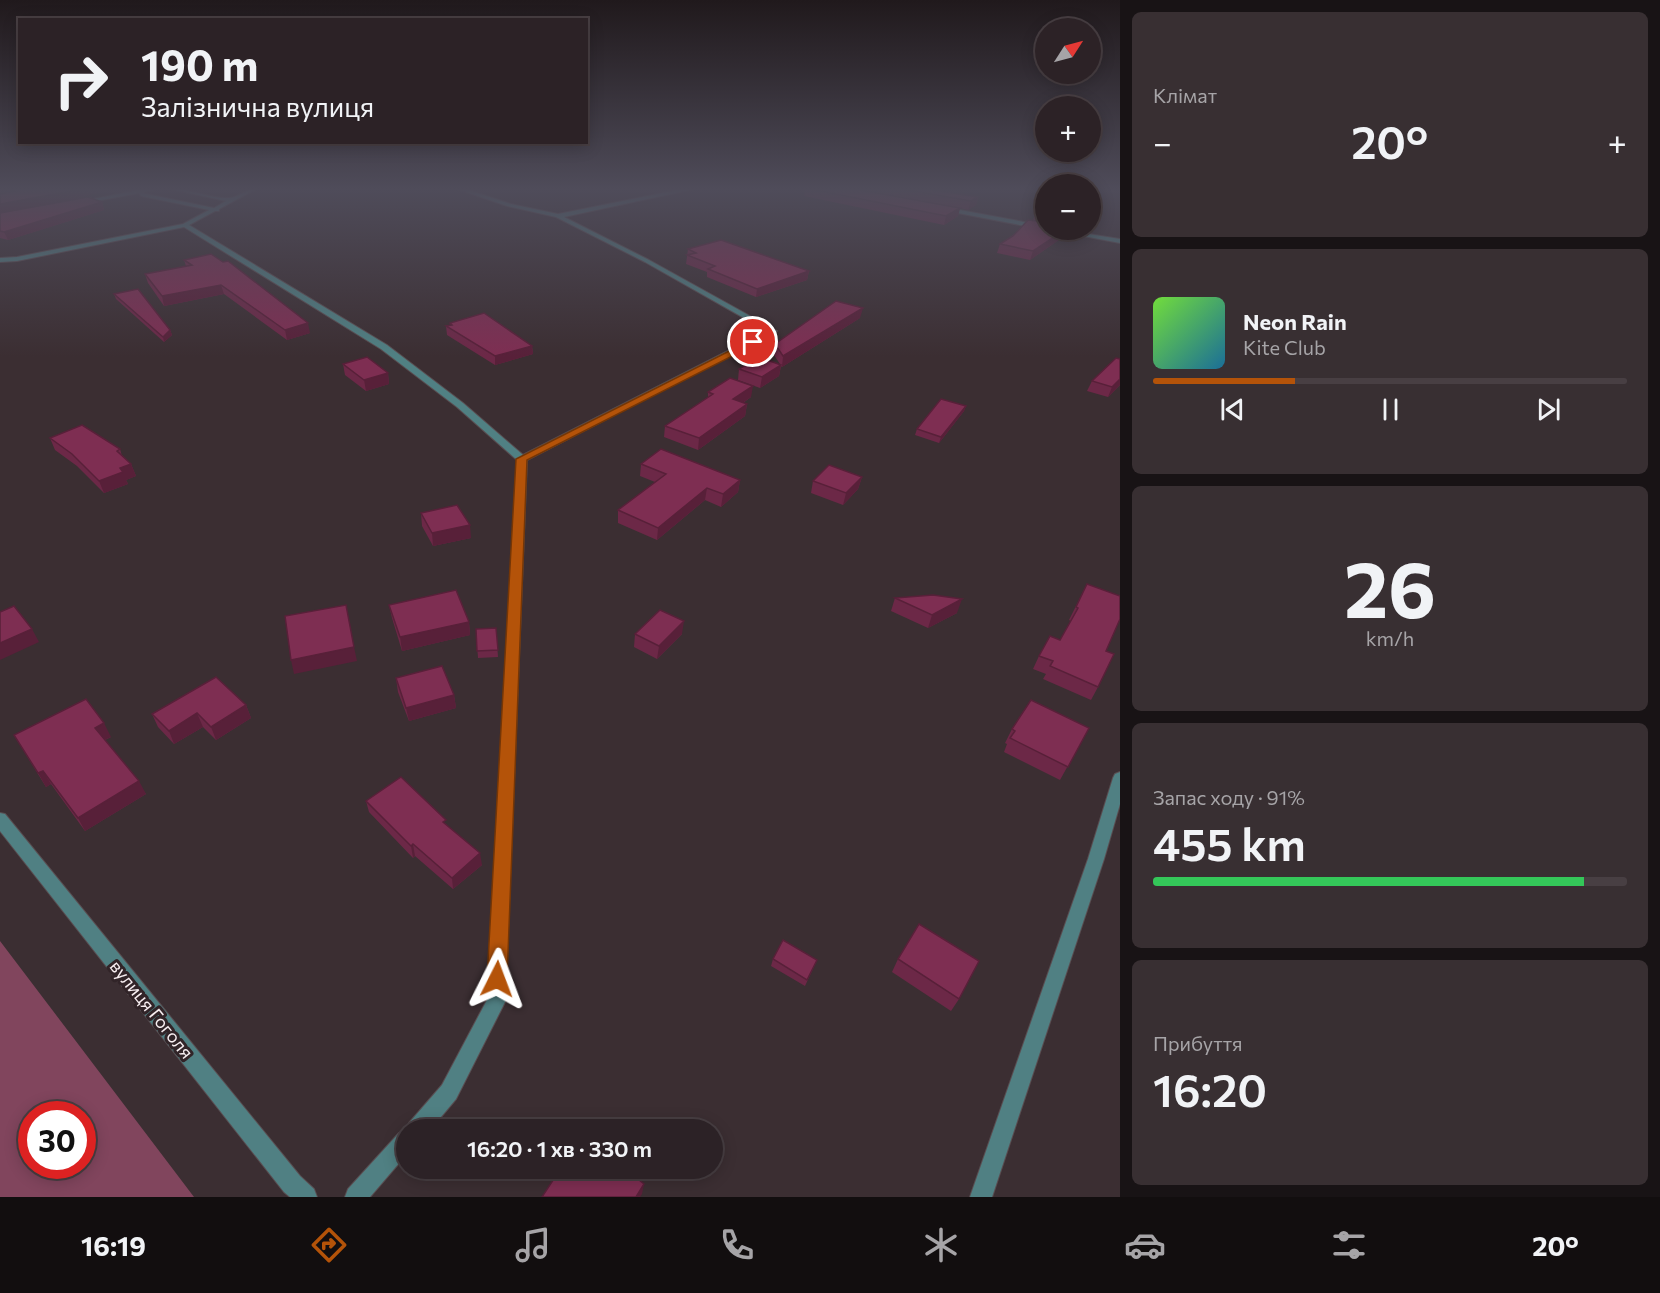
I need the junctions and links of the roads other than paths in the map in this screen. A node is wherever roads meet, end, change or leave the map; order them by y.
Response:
1 (87, 245) edge
2 (217, 245) edge
3 (615, 245) edge
4 (0, 260) edge
5 (522, 459) junction
6 (1120, 778) edge
7 (0, 819) edge
8 (426, 1119) edge
9 (396, 1151) edge
10 (306, 1197) edge
11 (356, 1197) edge
12 (981, 1197) edge

1 - 4 street
2 - 5 street
3 - 5 street
5 - 8 street
6 - 12 street
7 - 10 street, вулиця Гоголя
9 - 11 street

